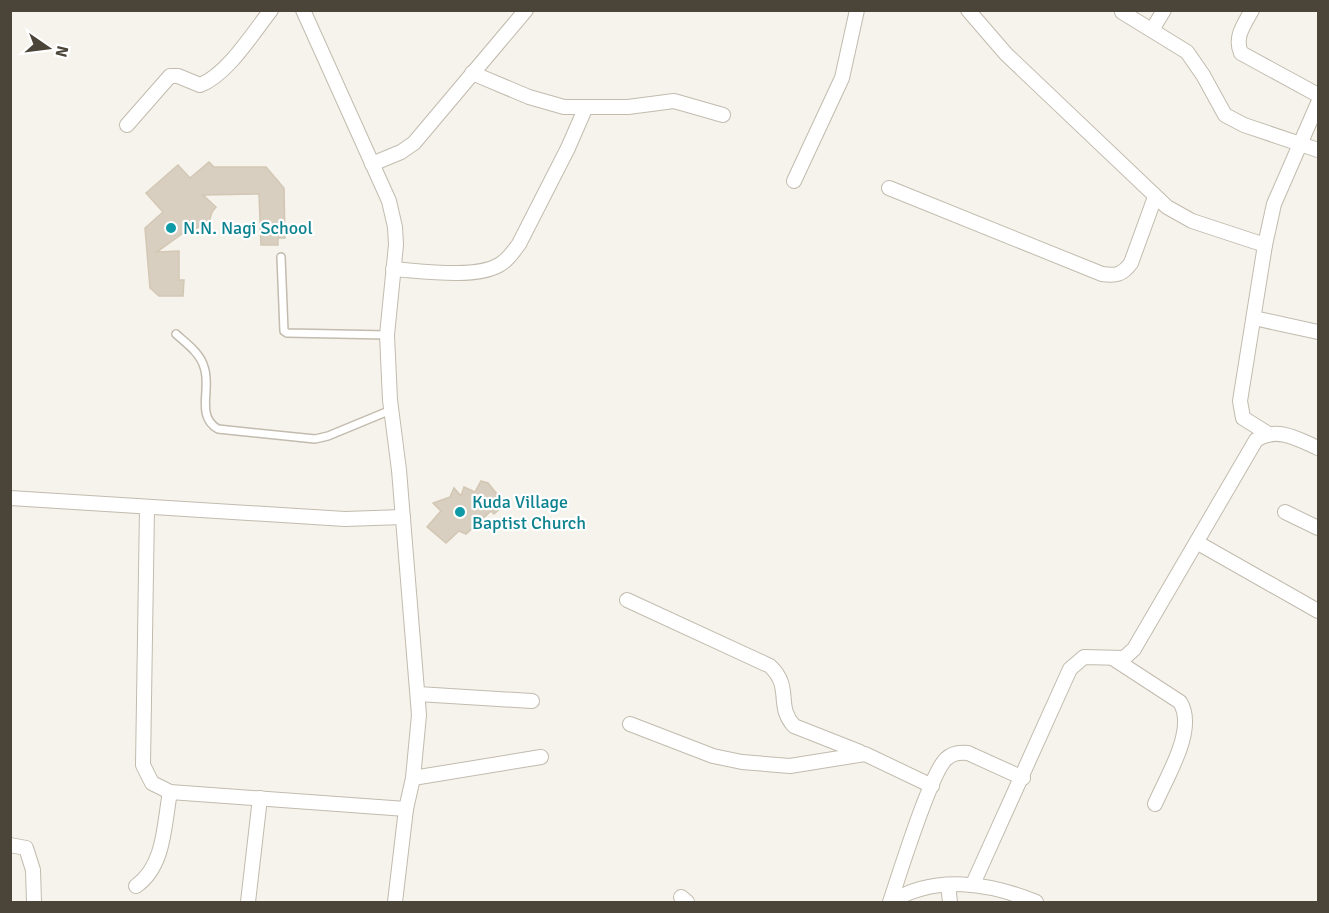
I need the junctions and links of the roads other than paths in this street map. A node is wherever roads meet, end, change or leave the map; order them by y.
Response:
1 (271, 10) edge
2 (525, 10) edge
3 (857, 10) edge
4 (968, 10) edge
5 (1164, 10) edge
6 (1252, 10) edge
7 (1122, 12) dead end
8 (308, 13) edge
9 (1152, 30) junction
10 (472, 73) junction
11 (1318, 95) edge
12 (1318, 103) edge
13 (585, 109) junction
14 (723, 115) dead end
15 (127, 125) dead end
16 (1301, 144) junction
17 (1318, 150) edge
18 (372, 164) junction
19 (794, 181) dead end
20 (889, 188) dead end
21 (1155, 197) junction
22 (1264, 245) junction
23 (281, 256) dead end
24 (393, 269) junction
25 (1254, 318) junction
26 (1318, 332) edge
27 (176, 334) dead end
28 (387, 335) junction
29 (391, 410) junction
30 (1267, 433) junction
31 (1318, 444) edge
32 (10, 498) edge
33 (147, 508) junction
34 (1286, 512) dead end
35 (403, 518) junction
36 (1318, 528) edge
37 (1198, 543) junction
38 (627, 600) dead end
39 (1318, 611) edge
40 (1114, 659) junction
41 (418, 694) junction
42 (532, 701) dead end
43 (630, 724) dead end
44 (865, 754) junction
45 (541, 757) dead end
46 (413, 778) junction
47 (1023, 778) junction
48 (932, 786) junction
49 (170, 792) junction
50 (260, 798) junction
51 (1155, 804) dead end
52 (406, 809) junction
53 (10, 845) edge
54 (973, 884) junction
55 (948, 885) junction
56 (136, 886) dead end
57 (34, 903) edge
58 (248, 903) edge
59 (395, 903) edge
60 (890, 903) edge
61 (950, 903) edge
62 (1036, 903) edge

1 - 15 street
2 - 10 street
3 - 19 street
4 - 21 street
5 - 9 street
6 - 11 street
7 - 9 street
8 - 18 street
9 - 16 street
10 - 13 street
10 - 18 street
12 - 16 street
13 - 14 street
13 - 24 street
16 - 17 street
16 - 22 street
18 - 24 street
20 - 21 street
21 - 22 street
22 - 25 street
23 - 28 lane
24 - 28 street
25 - 26 street
25 - 30 street
27 - 29 lane
28 - 29 street
29 - 35 street
30 - 31 street
30 - 37 street
32 - 33 street
33 - 35 street
33 - 49 street
34 - 36 street
35 - 41 street
37 - 39 street
37 - 40 street
38 - 44 street
40 - 47 street
40 - 51 street
41 - 42 street
41 - 46 street
43 - 44 street
44 - 48 street
45 - 46 street
46 - 52 street
47 - 48 street
47 - 54 street
48 - 60 street
49 - 50 street
49 - 56 street
50 - 52 street
50 - 58 street
52 - 59 street
53 - 57 street
54 - 55 street
54 - 62 street
55 - 60 street
55 - 61 street

